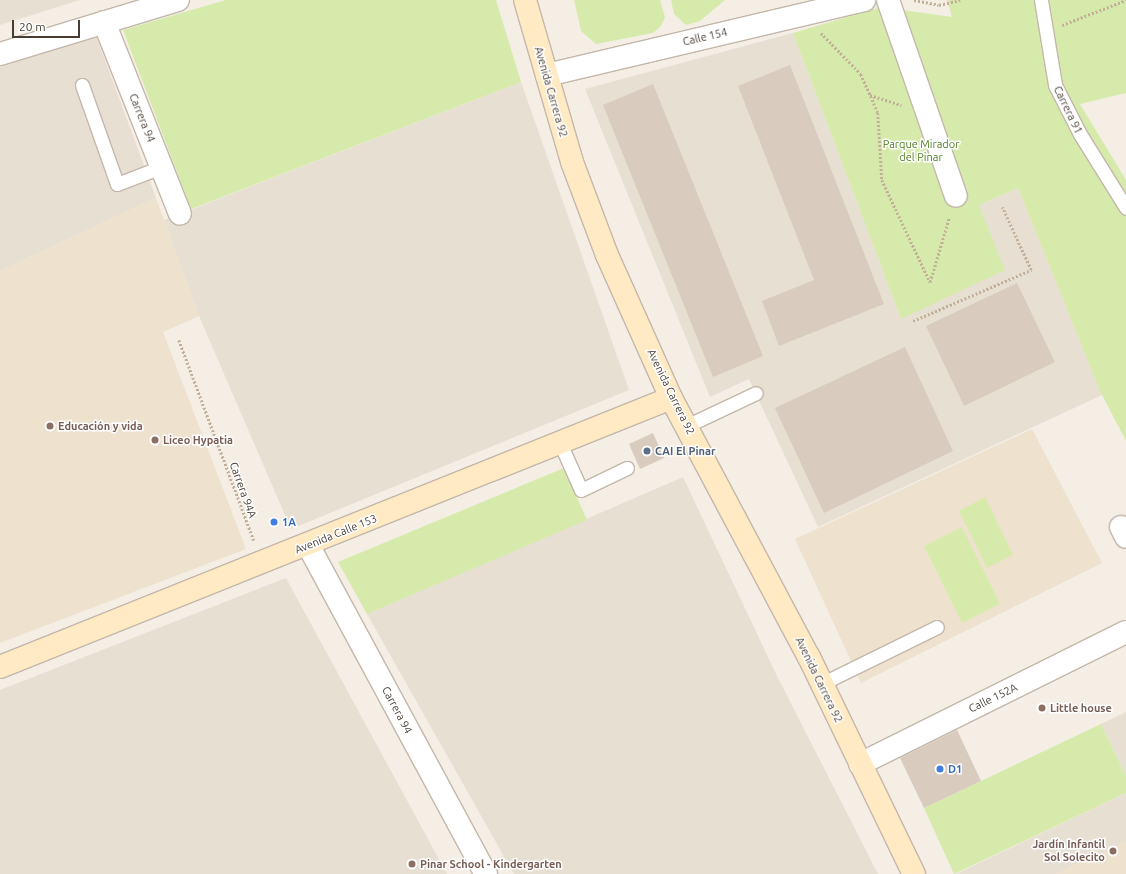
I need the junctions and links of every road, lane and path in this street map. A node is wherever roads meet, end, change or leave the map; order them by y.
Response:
1 (178, 0) edge
2 (525, 0) edge
3 (864, 0) edge
4 (888, 0) edge
5 (914, 0) edge
6 (960, 0) edge
7 (1041, 0) edge
8 (1126, 0) edge
9 (803, 14) junction
10 (104, 22) junction
11 (1045, 32) junction
12 (0, 54) edge
13 (547, 74) junction
14 (82, 85) dead end
15 (161, 167) junction
16 (956, 196) joint
17 (1002, 207) dead end
18 (1126, 208) edge
19 (180, 214) dead end
20 (913, 321) dead end
21 (179, 340) dead end
22 (756, 394) dead end
23 (671, 398) junction
24 (686, 426) junction
25 (560, 443) junction
26 (627, 468) dead end
27 (308, 545) junction
28 (257, 549) dead end
29 (937, 627) dead end
30 (1126, 632) edge
31 (0, 667) edge
32 (821, 684) junction
33 (860, 764) junction
34 (486, 874) edge
35 (914, 874) edge

1 - 10 street
2 - 13 main road, Avenida Carrera 92
3 - 9 street, Calle 154
4 - 16 street
5 - 6 path
7 - 11 lane, Carrera 91
8 - 11 path
9 - 13 street, Calle 154
9 - 16 path
10 - 12 street
10 - 15 street, Carrera 94
11 - 18 lane, Carrera 91
13 - 23 main road, Avenida Carrera 92
14 - 15 lane
15 - 19 street, Carrera 94
17 - 20 path
21 - 28 path, Carrera 94A
22 - 24 lane
23 - 24 main road, Avenida Carrera 92
23 - 25 main road, Avenida Calle 153
24 - 32 main road, Avenida Carrera 92
25 - 26 lane
25 - 27 main road, Avenida Calle 153
27 - 31 main road, Avenida Calle 153
27 - 34 street, Carrera 94
29 - 32 lane
30 - 33 street, Calle 152A
32 - 33 main road, Avenida Carrera 92
33 - 35 main road, Avenida Carrera 92

